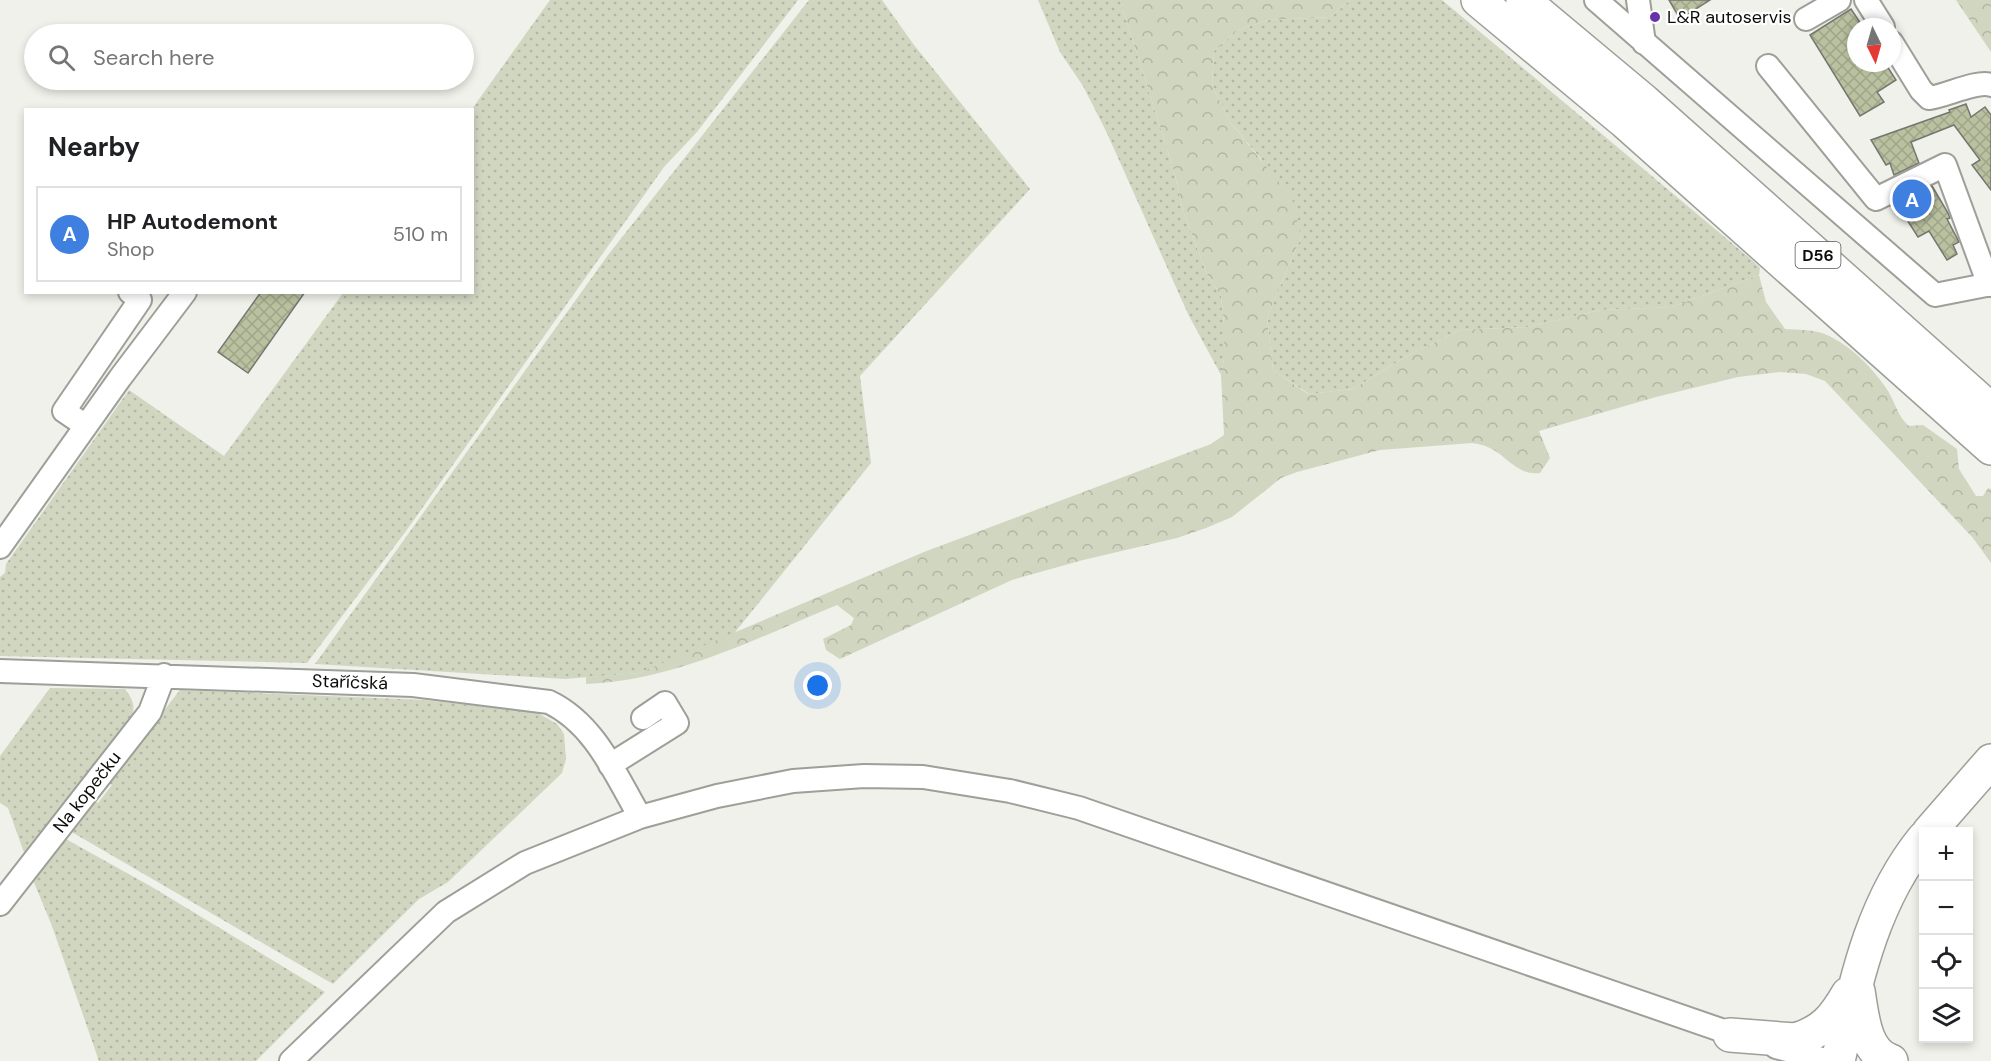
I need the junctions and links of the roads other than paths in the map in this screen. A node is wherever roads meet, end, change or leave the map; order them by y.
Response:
1 (1478, 0) edge
2 (1523, 0) edge
3 (1596, 0) edge
4 (1638, 0) edge
5 (1839, 0) edge
6 (1866, 0) edge
7 (1877, 18) edge
8 (1806, 19) dead end
9 (1644, 43) junction
10 (1901, 58) edge
11 (1768, 66) dead end
12 (1991, 85) edge
13 (1990, 284) edge
14 (132, 294) edge
15 (184, 294) edge
16 (1937, 397) junction
17 (1991, 410) edge
18 (86, 426) junction
19 (1991, 448) edge
20 (1991, 459) edge
21 (0, 547) edge
22 (0, 671) edge
23 (164, 675) junction
24 (643, 718) dead end
25 (610, 765) junction
26 (1987, 769) edge
27 (640, 817) junction
28 (1933, 827) edge
29 (1919, 844) edge
30 (0, 904) edge
31 (1856, 980) junction
32 (1730, 1035) junction
33 (291, 1061) edge
34 (1829, 1061) edge
35 (1838, 1061) edge
36 (1892, 1061) edge

1 - 16 highway, D56
2 - 17 highway, D56
3 - 9 street
4 - 9 street
5 - 8 street
6 - 7 street
9 - 13 street
10 - 12 street
11 - 13 street
14 - 18 street
15 - 18 street
16 - 19 highway, D56
16 - 20 highway
18 - 21 street
22 - 23 street, Staříčská
23 - 25 street, Staříčská
23 - 30 street, Na kopečku
24 - 25 street
25 - 27 street, Staříčská
26 - 28 highway
27 - 32 street
27 - 33 street
29 - 31 highway
31 - 32 highway
31 - 35 highway
31 - 36 highway
32 - 34 street

